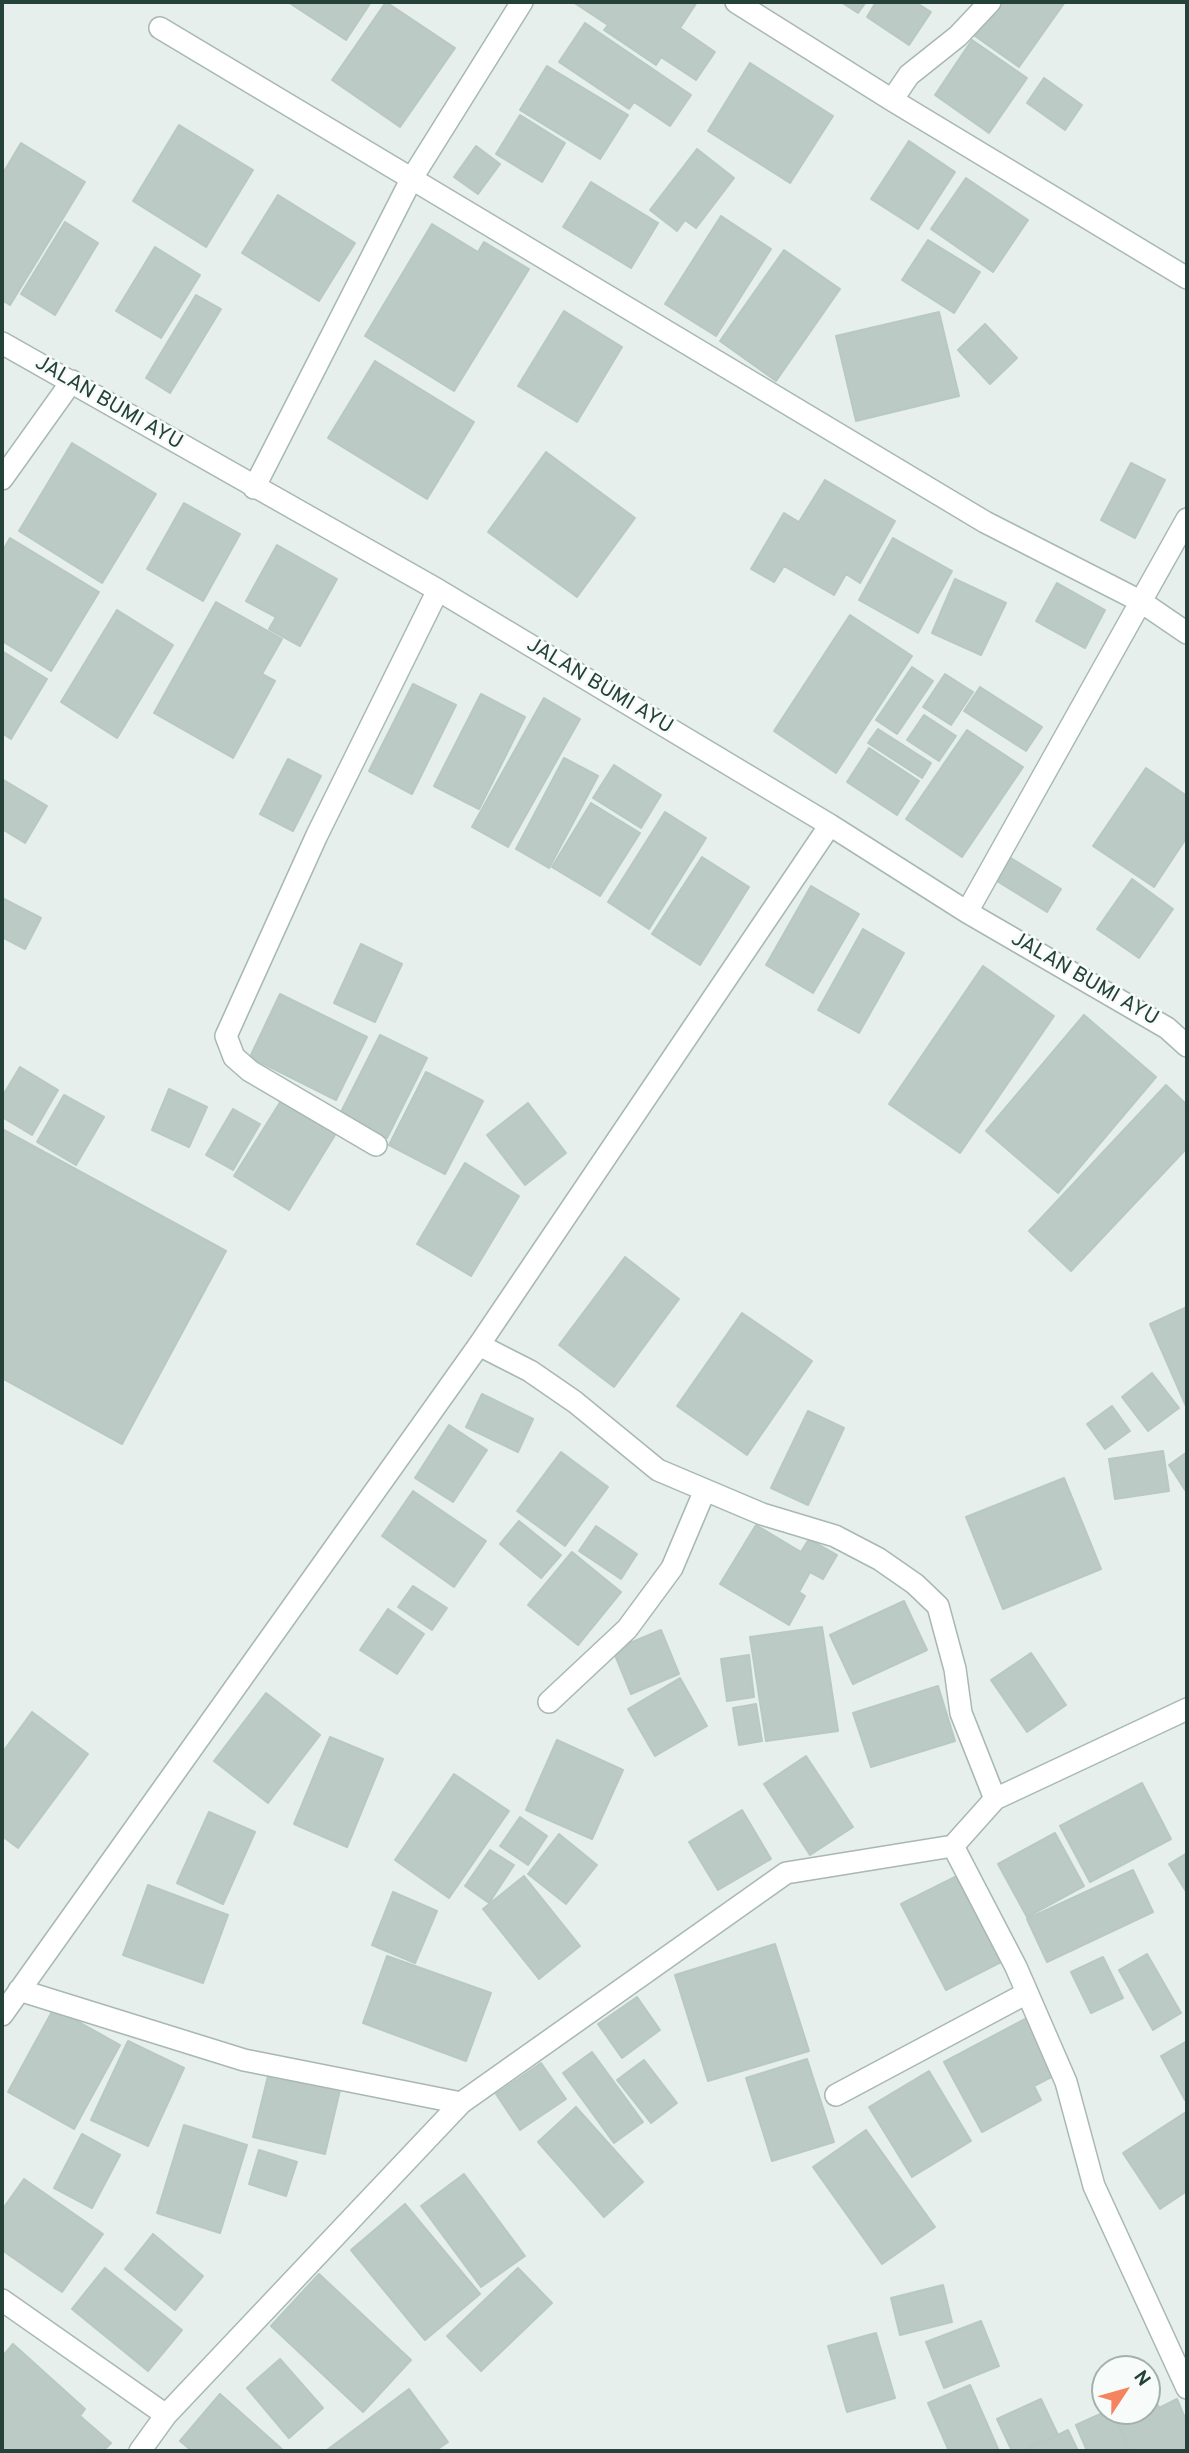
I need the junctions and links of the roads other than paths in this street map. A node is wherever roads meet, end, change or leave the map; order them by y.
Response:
1 (522, 2) edge
2 (736, 2) edge
3 (990, 2) edge
4 (160, 28) dead end
5 (892, 100) junction
6 (412, 178) junction
7 (1187, 278) edge
8 (2, 343) edge
9 (72, 382) junction
10 (2, 479) edge
11 (254, 488) junction
12 (1187, 519) edge
13 (438, 590) junction
14 (1140, 601) junction
15 (1187, 633) edge
16 (830, 825) junction
17 (967, 912) junction
18 (1187, 1045) edge
19 (376, 1145) dead end
20 (479, 1345) junction
21 (705, 1490) junction
22 (549, 1702) dead end
23 (1187, 1709) edge
24 (995, 1799) junction
25 (953, 1846) junction
26 (19, 1990) junction
27 (1027, 1993) junction
28 (2, 2015) edge
29 (836, 2095) dead end
30 (461, 2103) junction
31 (2, 2300) edge
32 (1187, 2388) edge
33 (166, 2415) junction
34 (140, 2451) edge

1 - 6 street
2 - 5 street
3 - 5 street
4 - 6 street
5 - 7 street
6 - 11 street
6 - 14 street
8 - 9 street, JALAN BUMI AYU
9 - 10 street
9 - 11 street, JALAN BUMI AYU
11 - 13 street, JALAN BUMI AYU
12 - 14 street
13 - 16 street, JALAN BUMI AYU
13 - 19 street
14 - 15 street
14 - 17 street
16 - 17 street, JALAN BUMI AYU
16 - 20 street
17 - 18 street, JALAN BUMI AYU
20 - 21 street
20 - 26 street
21 - 22 street
21 - 24 street
23 - 24 street
24 - 25 street
25 - 27 street
25 - 30 street
26 - 28 street
26 - 30 street
27 - 29 street
27 - 32 street
30 - 33 street
31 - 33 street
33 - 34 street

